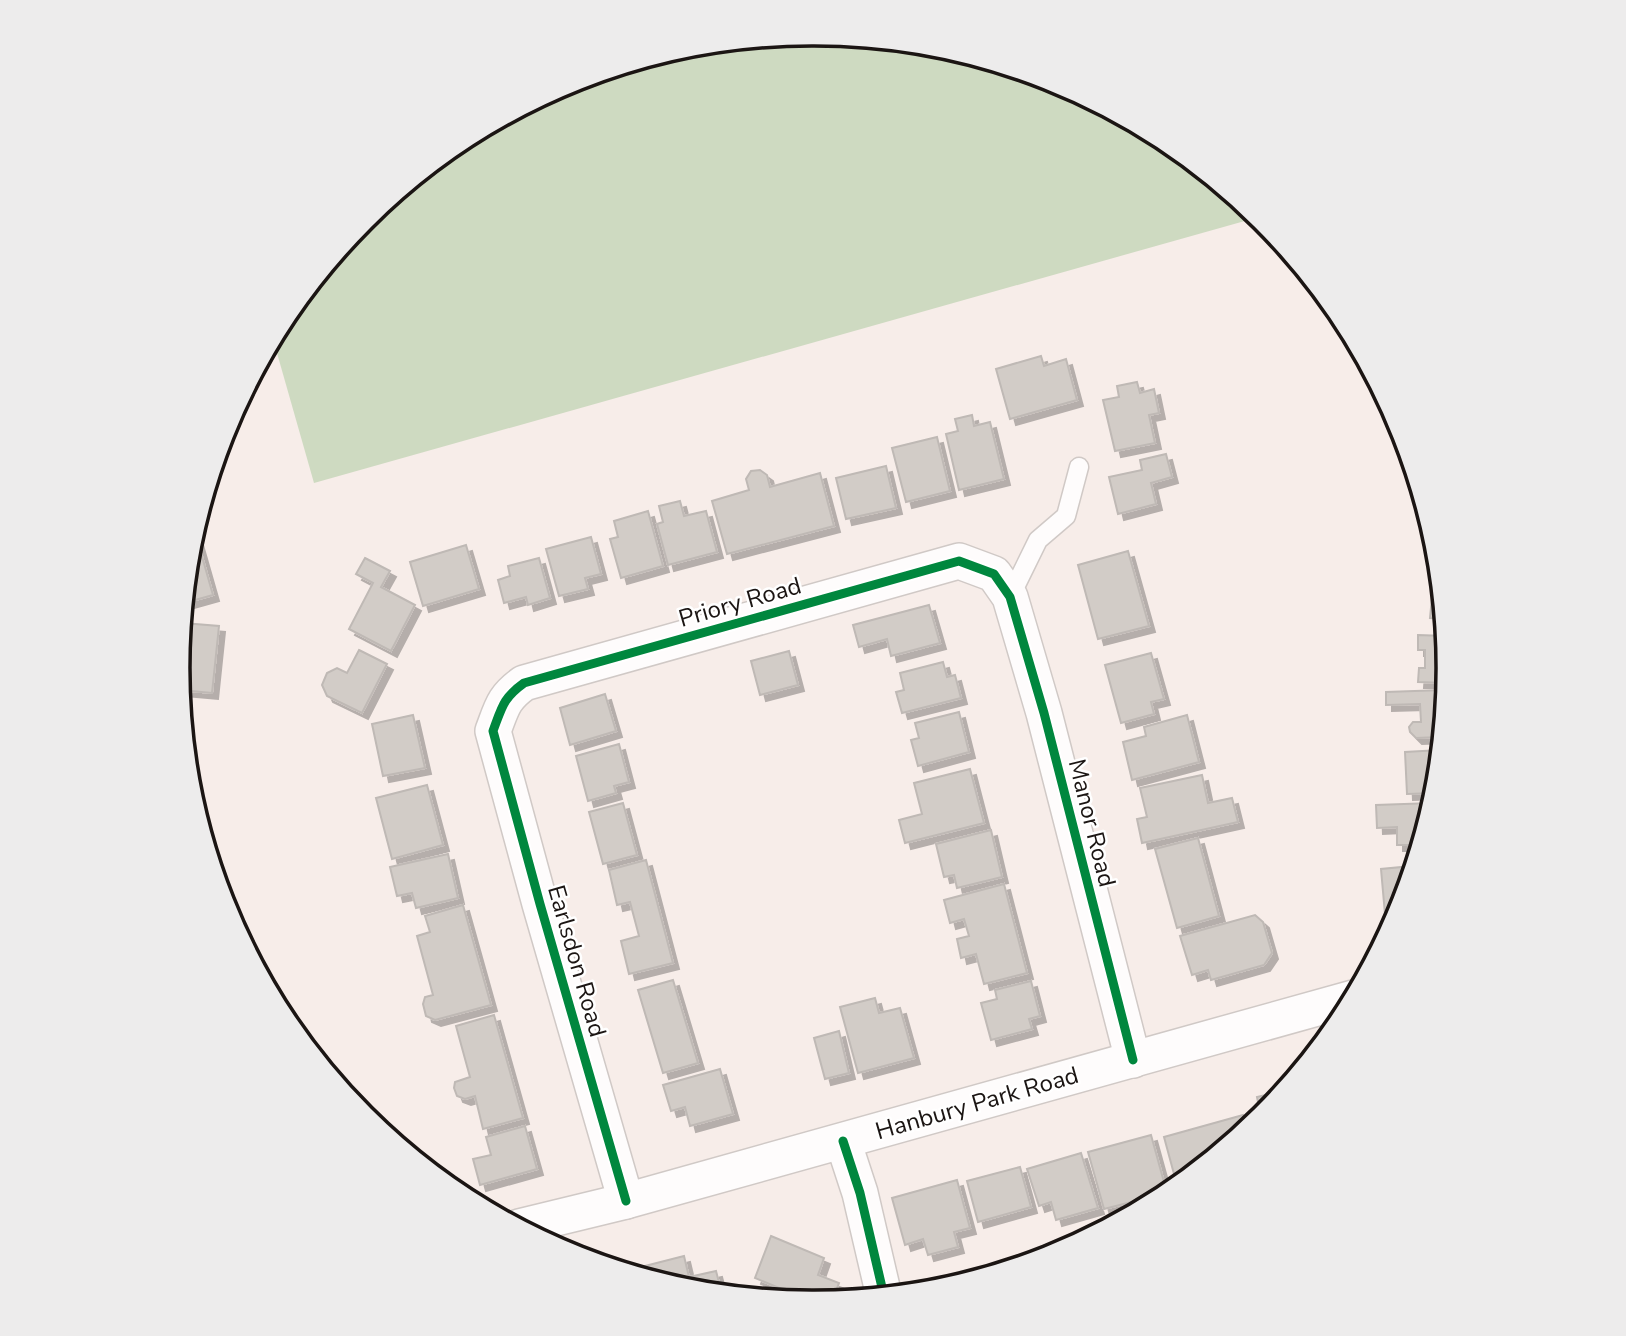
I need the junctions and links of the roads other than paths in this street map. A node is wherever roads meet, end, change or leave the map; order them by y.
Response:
1 (1079, 467) dead end
2 (1010, 597) junction
3 (494, 731) joint
4 (1338, 1002) edge
5 (1133, 1060) junction
6 (843, 1141) junction
7 (626, 1201) junction
8 (533, 1224) edge
9 (882, 1286) edge

1 - 2 lane
2 - 3 street, Priory Road
2 - 5 street, Manor Road
3 - 7 street, Earlsdon Road
4 - 5 street, Hanbury Park Road
5 - 6 street, Hanbury Park Road
6 - 7 street, Hanbury Park Road
6 - 9 street
7 - 8 street, Hanbury Park Road

